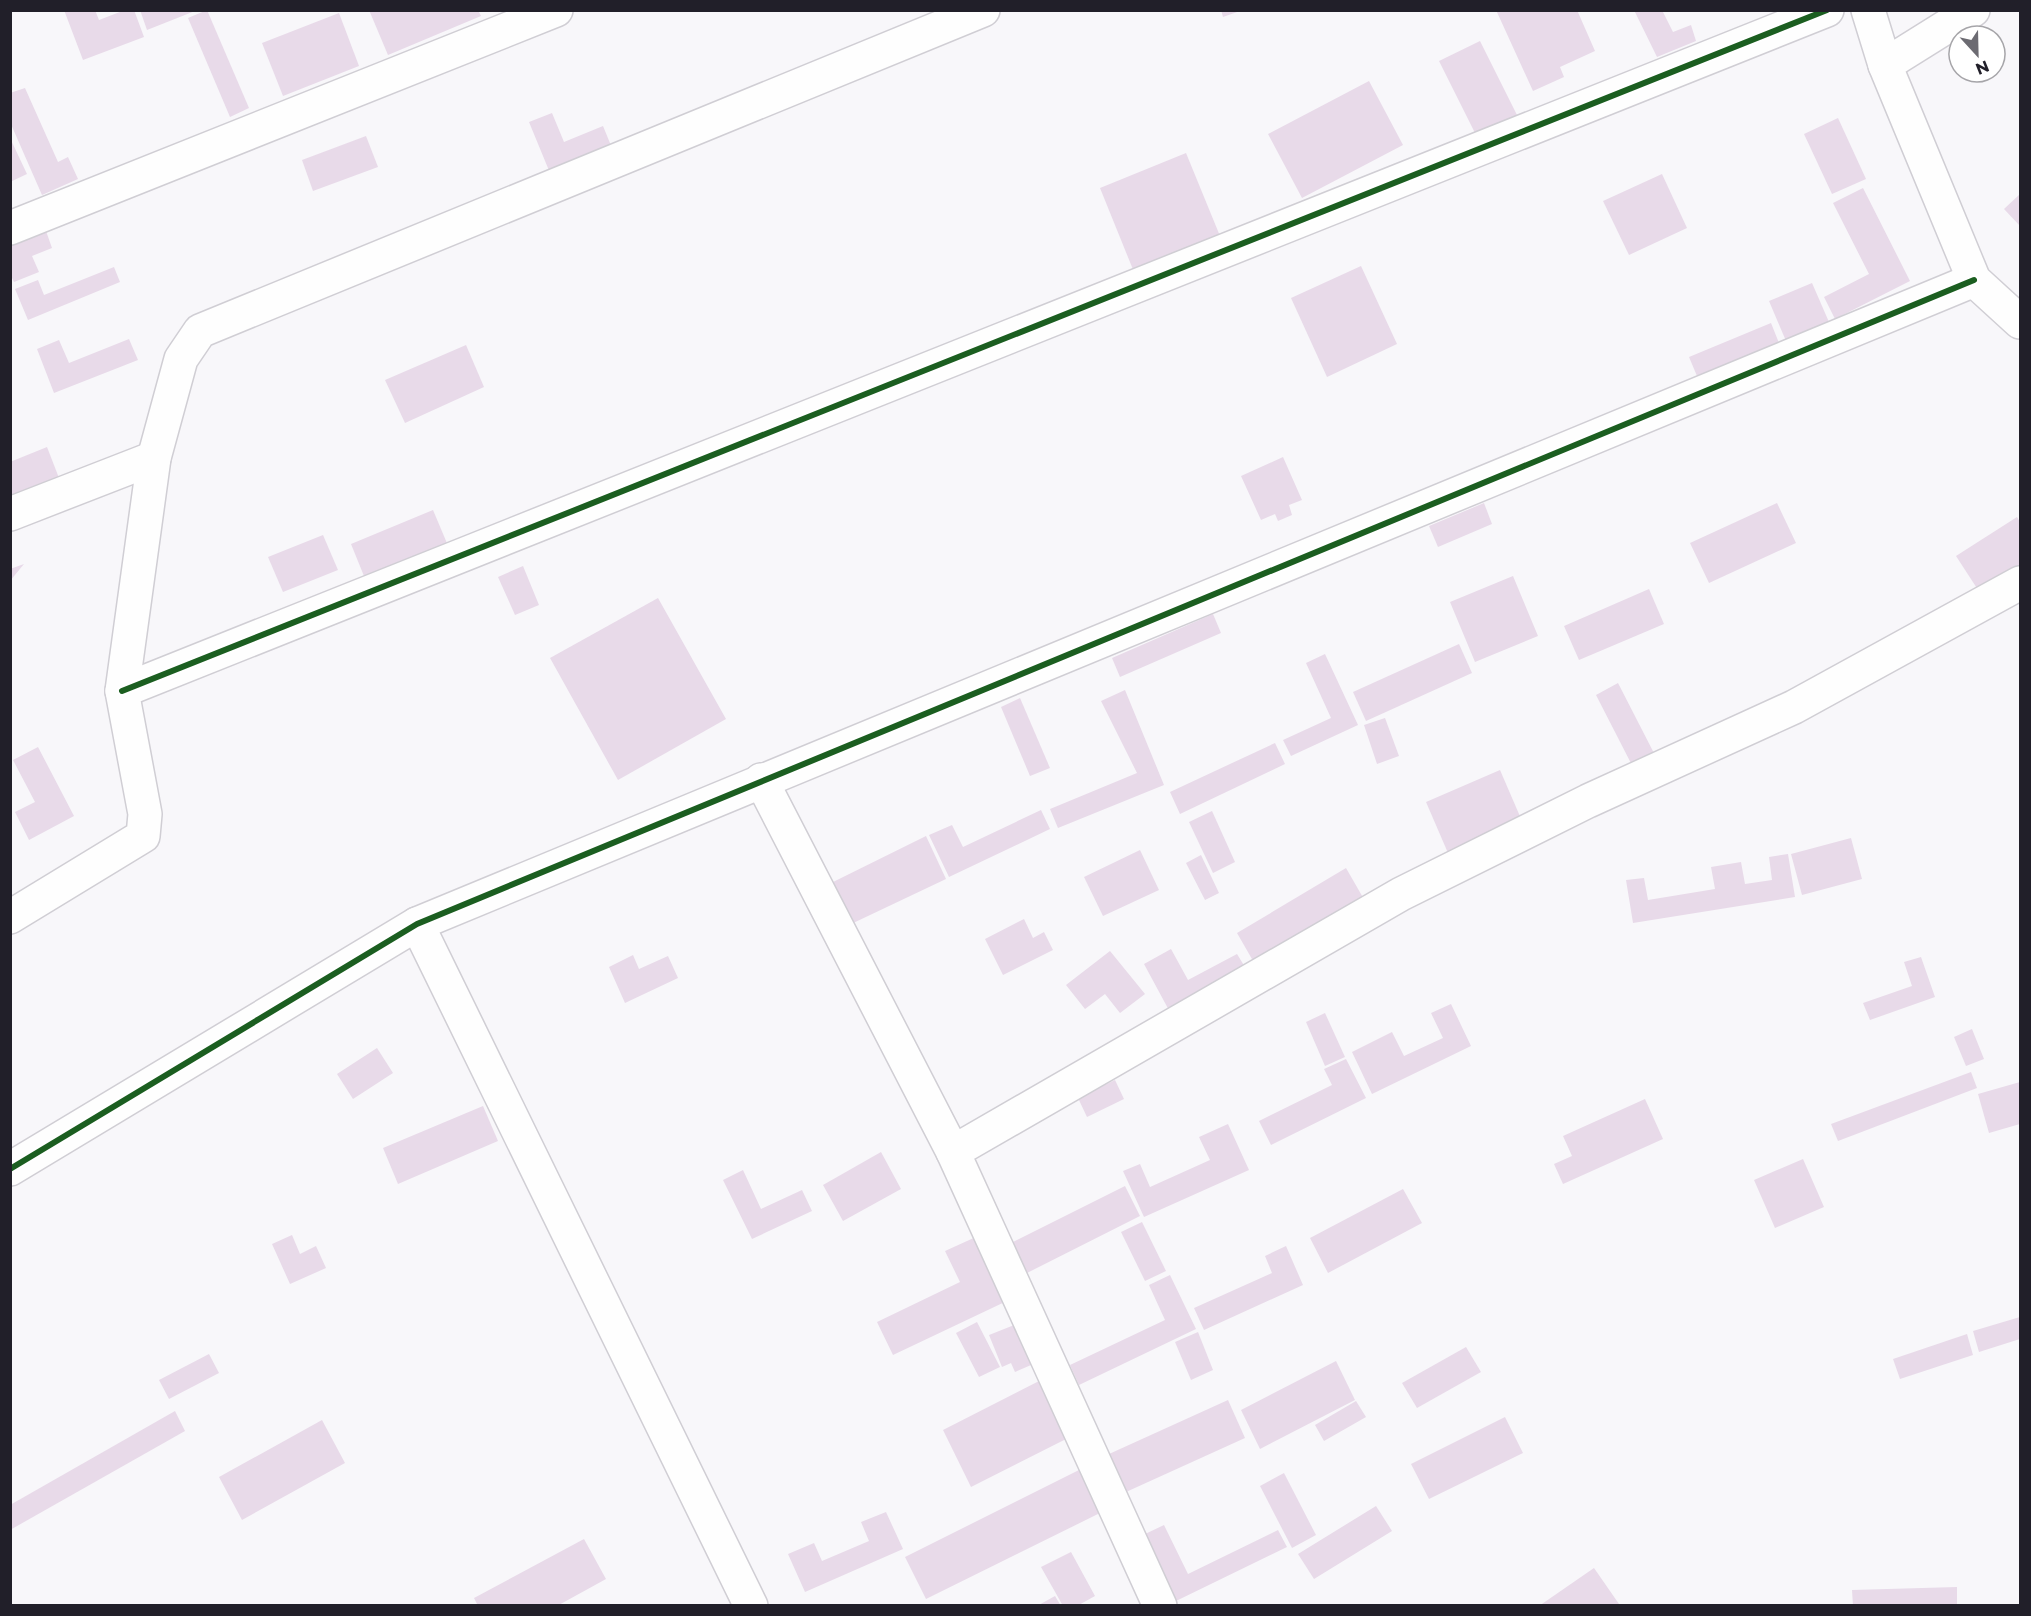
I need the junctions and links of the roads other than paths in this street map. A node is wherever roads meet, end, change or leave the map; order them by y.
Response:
1 (556, 10) edge
2 (983, 10) edge
3 (1827, 10) edge
4 (1868, 10) edge
5 (1973, 10) edge
6 (1885, 64) junction
7 (10, 228) edge
8 (1974, 280) junction
9 (2020, 322) edge
10 (154, 458) junction
11 (10, 514) edge
12 (2020, 582) edge
13 (122, 691) junction
14 (761, 780) junction
15 (10, 917) edge
16 (417, 924) junction
17 (953, 1152) junction
18 (10, 1169) edge
19 (751, 1605) edge
20 (1160, 1605) edge

1 - 7 street
2 - 10 street
3 - 13 street
4 - 6 street
5 - 6 street
6 - 8 street
8 - 9 street
8 - 14 street
10 - 11 street
10 - 13 street
12 - 17 street
13 - 15 street
14 - 16 street
14 - 17 street
16 - 18 street
16 - 19 street
17 - 20 street

